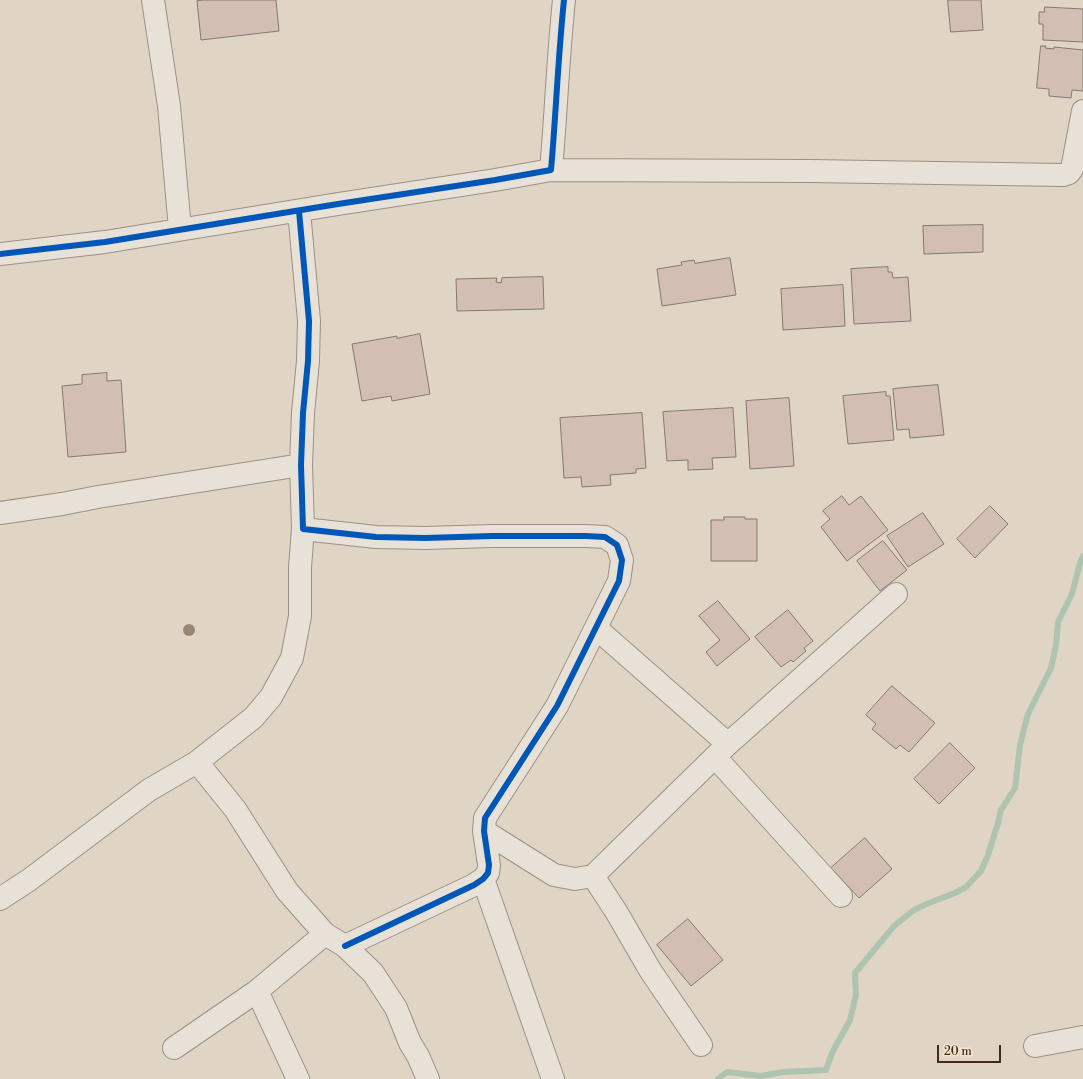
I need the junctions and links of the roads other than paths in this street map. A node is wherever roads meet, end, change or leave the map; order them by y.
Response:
1 (153, 0) edge
2 (564, 0) edge
3 (1083, 110) edge
4 (551, 170) junction
5 (298, 211) junction
6 (180, 230) junction
7 (0, 254) edge
8 (301, 465) junction
9 (0, 513) edge
10 (303, 529) junction
11 (896, 594) dead end
12 (596, 628) junction
13 (721, 750) junction
14 (197, 762) junction
15 (484, 831) junction
16 (593, 876) junction
17 (483, 879) junction
18 (841, 896) dead end
19 (0, 899) edge
20 (325, 934) junction
21 (345, 946) junction
22 (257, 991) junction
23 (1083, 1037) edge
24 (701, 1045) dead end
25 (1036, 1046) dead end
26 (174, 1048) dead end
27 (298, 1079) edge
28 (428, 1079) edge
29 (554, 1079) edge

1 - 6 street
2 - 4 street
3 - 4 street
4 - 5 street
5 - 6 street
5 - 8 street
6 - 7 street
8 - 9 street
8 - 10 street
10 - 12 street
10 - 14 street
11 - 13 street
12 - 13 street
12 - 15 street
13 - 16 street
13 - 18 street
14 - 19 street
14 - 20 street
15 - 16 street
15 - 17 street
16 - 24 street
17 - 21 street
17 - 29 street
20 - 21 street
20 - 22 street
21 - 28 street
22 - 26 street
22 - 27 street
23 - 25 street

